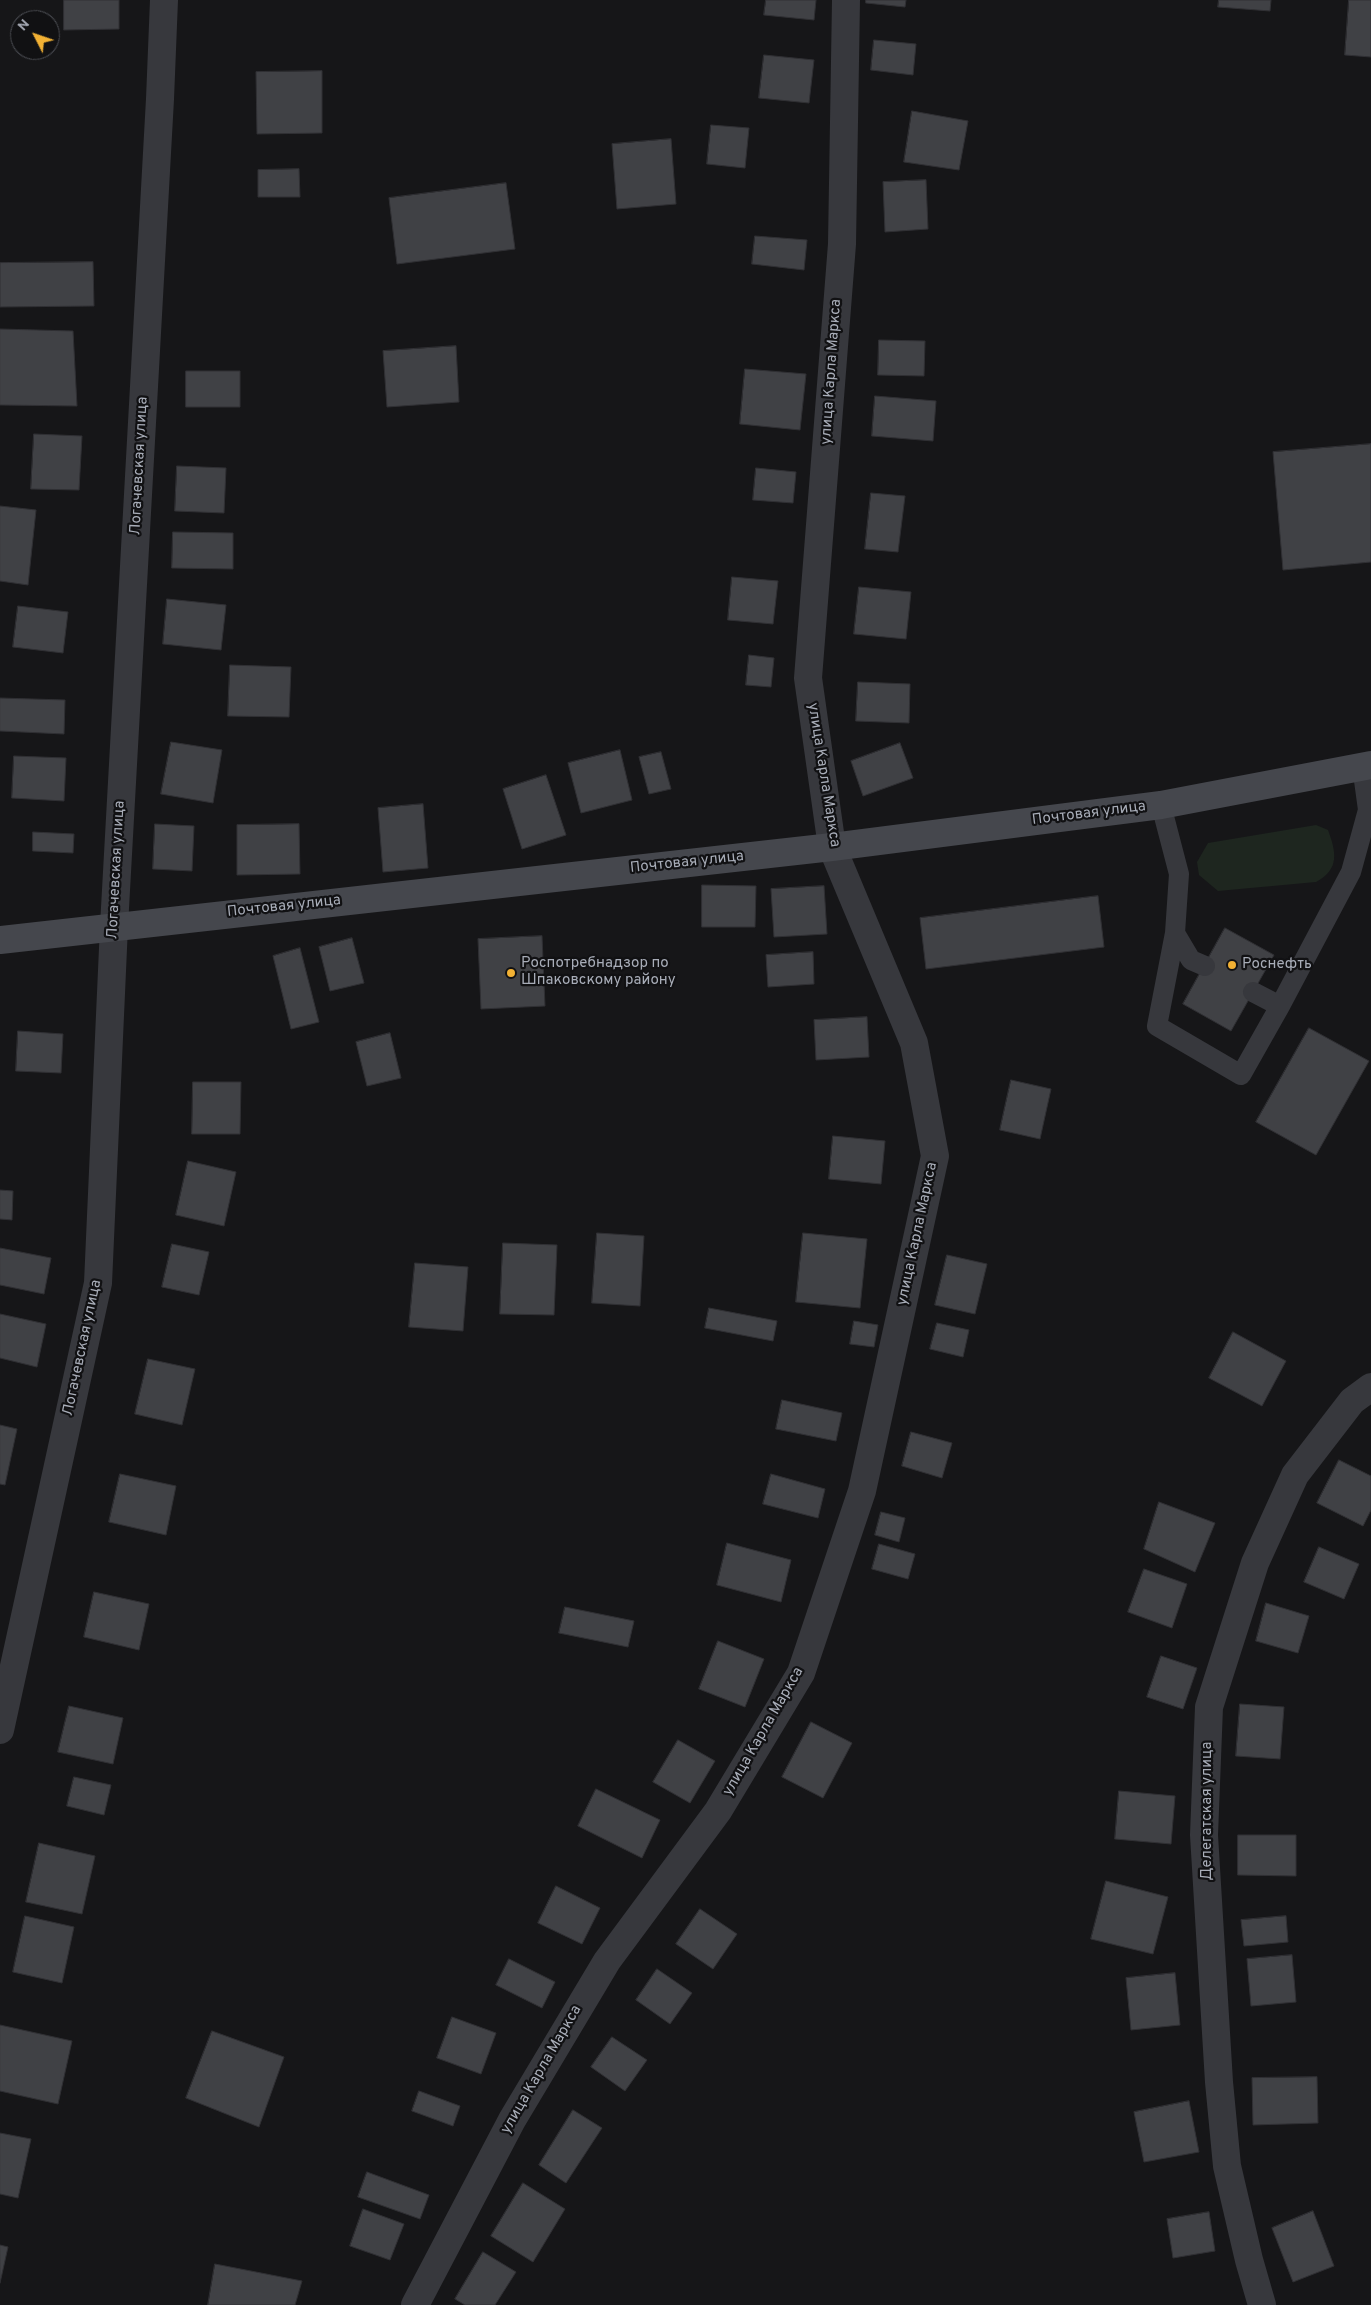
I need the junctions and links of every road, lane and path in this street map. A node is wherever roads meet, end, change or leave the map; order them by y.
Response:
1 (164, 0) edge
2 (846, 0) edge
3 (1366, 765) edge
4 (1161, 805) junction
5 (832, 847) junction
6 (114, 926) junction
7 (1175, 933) junction
8 (0, 940) edge
9 (1205, 966) dead end
10 (1253, 992) dead end
11 (1280, 1006) junction
12 (1371, 1387) edge
13 (0, 1730) edge
14 (415, 2305) edge
15 (1262, 2305) edge

1 - 6 street, Логачевская улица
2 - 5 street, улица Карла Маркса
3 - 4 main road, Почтовая улица
3 - 11 lane
4 - 5 main road, Почтовая улица
4 - 7 lane
5 - 6 main road, Почтовая улица
5 - 14 street, улица Карла Маркса
6 - 8 main road, Почтовая улица
6 - 13 street, Логачевская улица
7 - 9 lane
7 - 11 lane
10 - 11 lane
12 - 15 street, Делегатская улица

